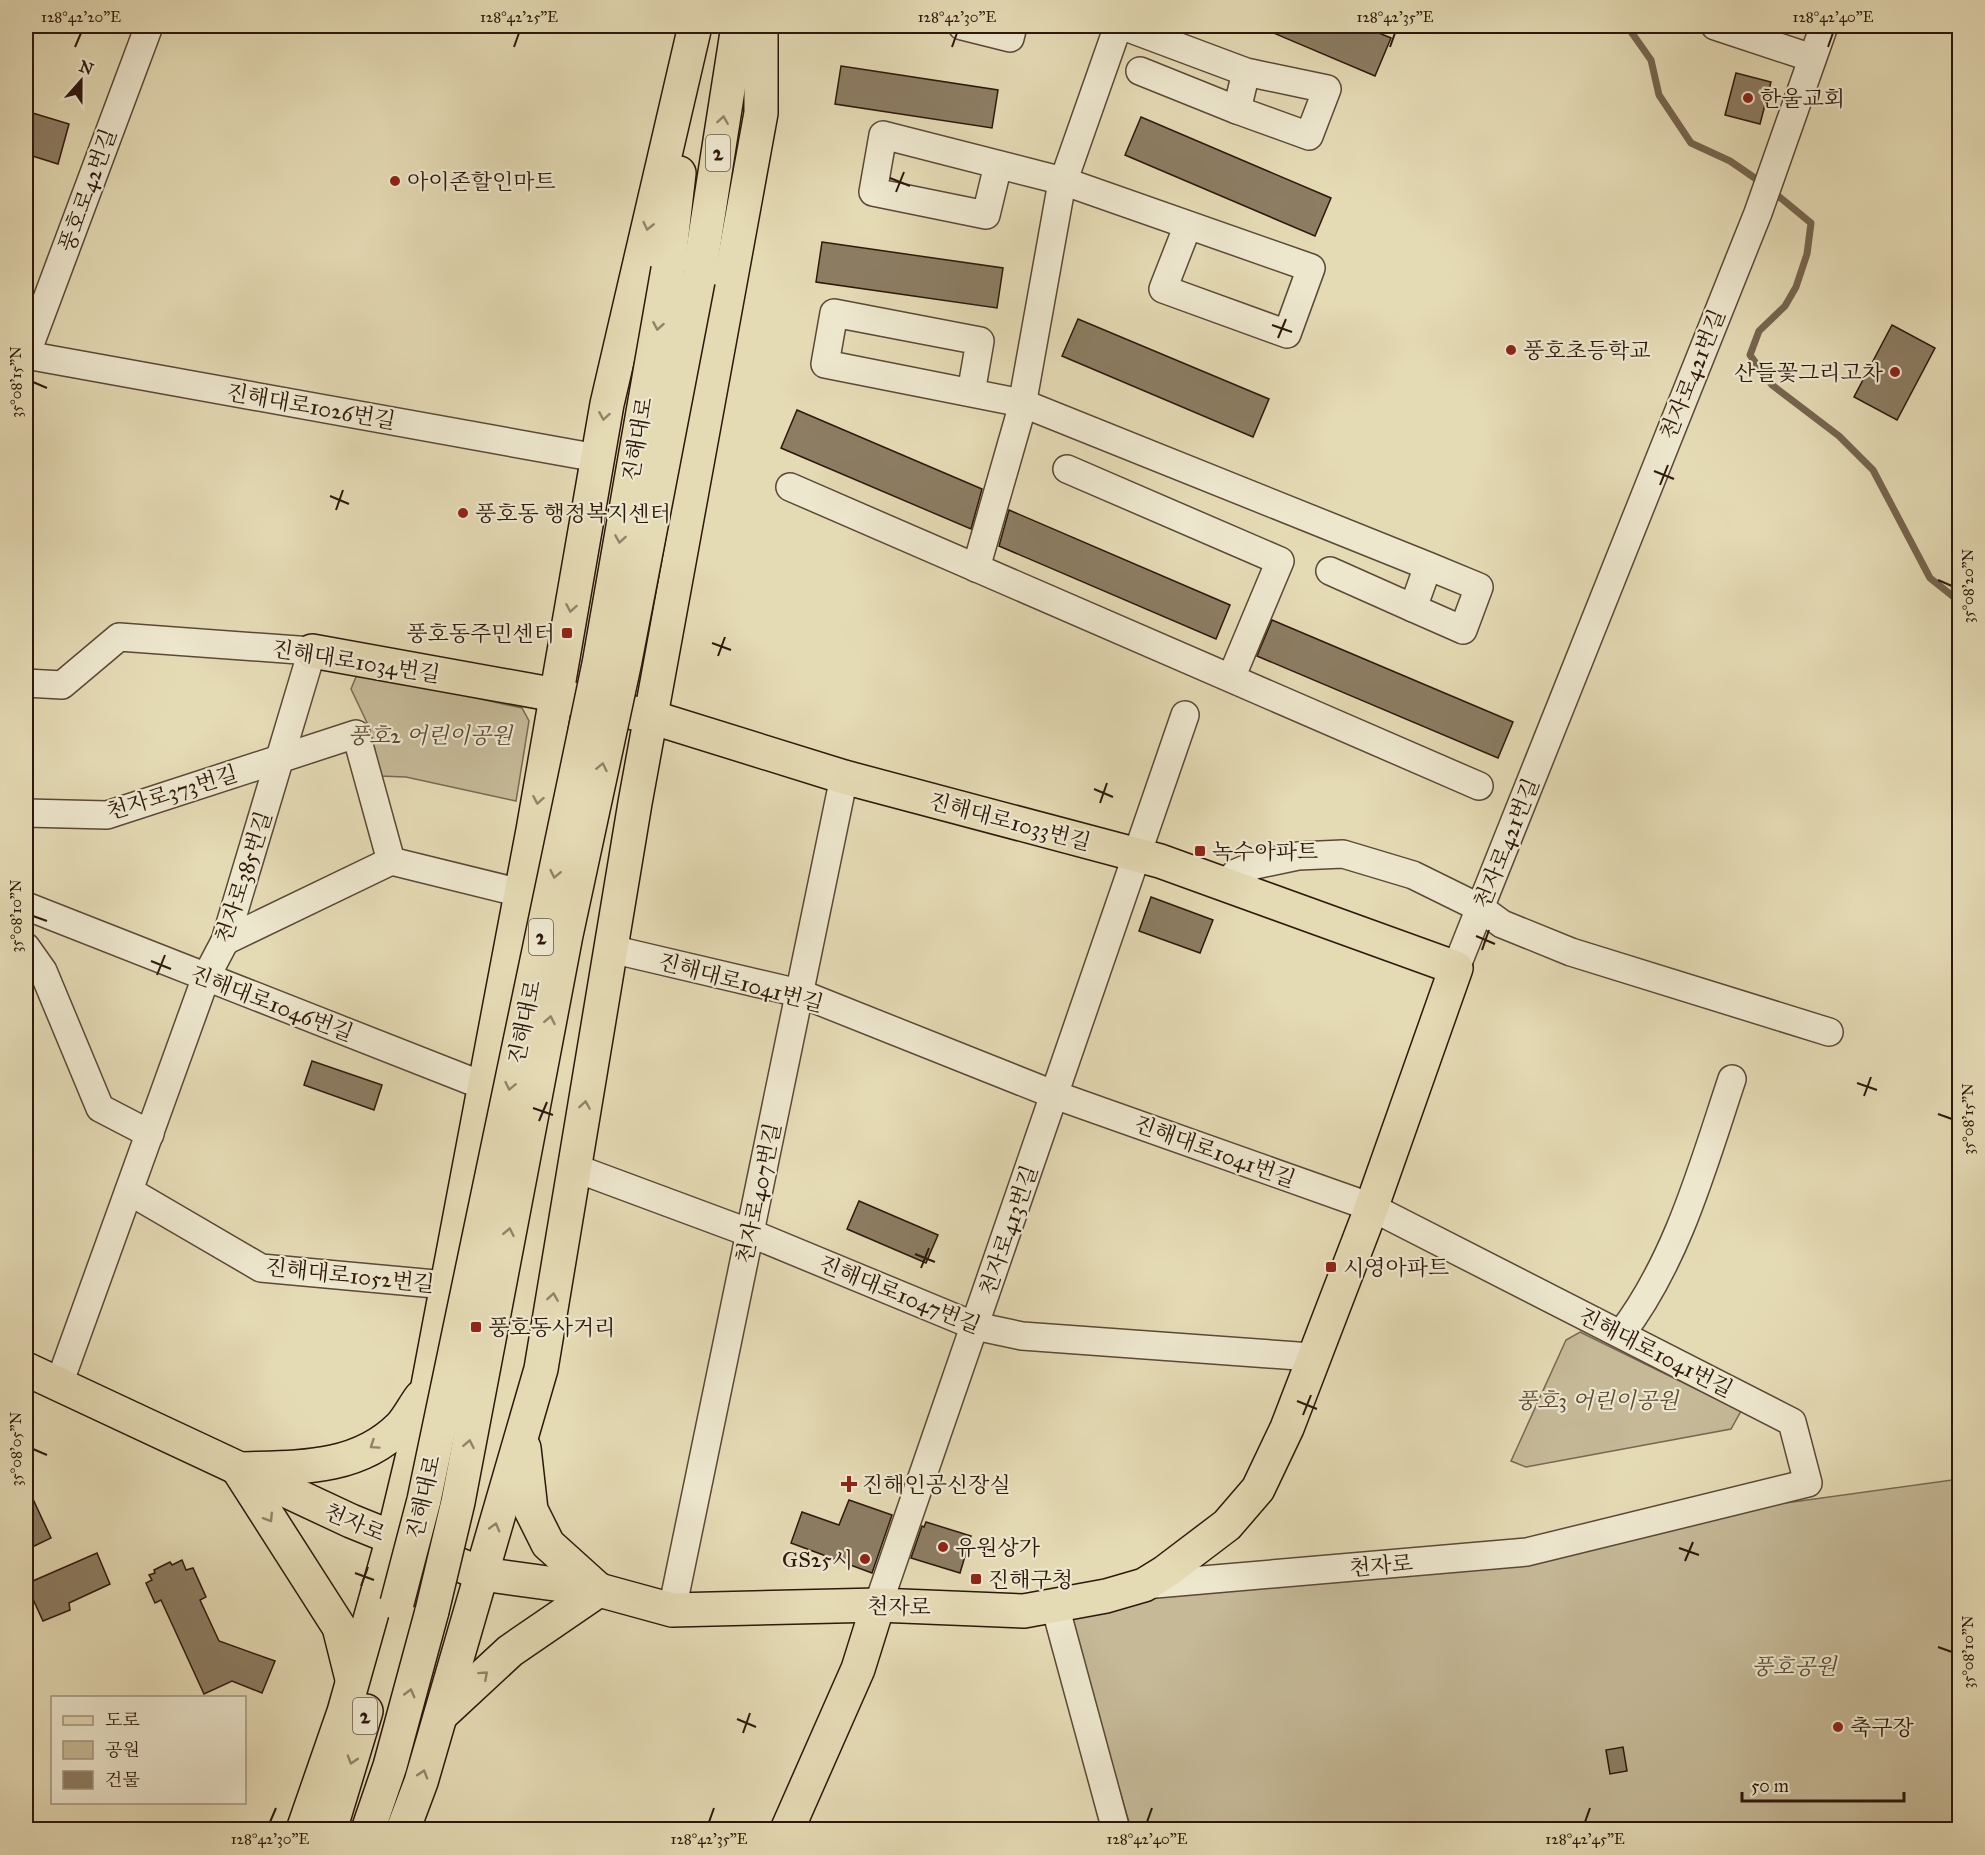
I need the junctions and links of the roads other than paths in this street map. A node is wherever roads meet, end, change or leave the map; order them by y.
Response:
1 (149, 26) edge
2 (695, 26) edge
3 (738, 26) edge
4 (760, 26) edge
5 (962, 26) edge
6 (1013, 26) edge
7 (1118, 26) edge
8 (1124, 26) edge
9 (1715, 26) edge
10 (1824, 26) edge
11 (1812, 58) junction
12 (1140, 71) dead end
13 (1246, 72) junction
14 (1237, 110) junction
15 (998, 165) junction
16 (1063, 181) junction
17 (1188, 225) junction
18 (26, 355) edge
19 (971, 393) junction
20 (1022, 403) junction
21 (597, 458) junction
22 (1067, 470) dead end
23 (790, 488) dead end
24 (1428, 566) junction
25 (976, 568) junction
26 (1330, 571) dead end
27 (1413, 608) junction
28 (312, 651) junction
29 (1231, 678) junction
30 (26, 683) edge
31 (556, 695) junction
32 (1185, 715) dead end
33 (651, 717) junction
34 (280, 758) junction
35 (844, 777) junction
36 (1479, 786) dead end
37 (26, 813) edge
38 (1138, 855) junction
39 (391, 861) junction
40 (1225, 884) junction
41 (521, 893) junction
42 (26, 906) edge
43 (1480, 909) junction
44 (225, 941) junction
45 (26, 947) edge
46 (611, 949) junction
47 (1456, 968) junction
48 (206, 977) junction
49 (799, 993) junction
50 (1829, 1032) dead end
51 (1732, 1079) dead end
52 (484, 1086) junction
53 (1055, 1095) junction
54 (150, 1134) junction
55 (575, 1168) junction
56 (129, 1191) junction
57 (1371, 1207) junction
58 (750, 1233) junction
59 (446, 1285) junction
60 (975, 1326) junction
61 (1621, 1334) junction
62 (1312, 1358) junction
63 (26, 1369) edge
64 (59, 1384) junction
65 (427, 1388) junction
66 (522, 1434) junction
67 (238, 1468) junction
68 (1808, 1483) joint
69 (393, 1538) junction
70 (482, 1574) junction
71 (1144, 1585) junction
72 (599, 1590) junction
73 (878, 1605) junction
74 (1054, 1606) junction
75 (672, 1610) junction
76 (352, 1683) junction
77 (441, 1715) junction
78 (303, 1830) edge
79 (330, 1830) edge
80 (369, 1830) edge
81 (403, 1830) edge
82 (787, 1830) edge
83 (1116, 1830) edge

1 - 18 street, 풍호로42번길
2 -> 21 main road
2 -> 79 main road, 진해대로 / 2, bridge
80 -> 3 main road, 진해대로 / 2, bridge
4 - 33 main road
5 - 6 street
7 - 16 street
8 - 13 street
9 - 11 street
10 - 11 street, 천자로421번길
11 - 43 street, 천자로421번길
12 - 14 street
13 - 14 street
13 - 14 street
15 - 15 street
15 - 16 street
16 - 17 street
16 - 20 street
17 - 17 street
18 - 21 street, 진해대로1026번길
19 - 19 street
19 - 20 street
20 - 24 street
20 - 25 street
21 -> 31 main road
22 - 29 street
23 - 25 street
24 - 27 street
24 - 27 street
25 - 29 street
26 - 27 street
28 - 30 street, 진해대로1034번길
28 - 31 main road, 진해대로1034번길
28 - 34 street, 천자로385번길
29 - 36 street
31 - 33 main road, 진해대로1033번길
31 -> 41 main road
32 - 38 street, 천자로413번길
33 - 35 main road, 진해대로1033번길
33 - 46 main road
34 - 37 street, 천자로373번길
34 - 39 street, 천자로373번길
34 - 44 street, 천자로385번길
35 - 38 main road, 진해대로1033번길
35 - 49 street, 천자로407번길
38 - 40 main road, 진해대로1033번길
38 - 53 street, 천자로413번길
39 - 41 street
39 - 44 street
40 - 43 street
40 - 47 main road, 진해대로1033번길
41 - 52 main road
42 - 48 street, 진해대로1046번길
43 - 47 street, 천자로421번길
43 - 50 street
44 - 48 street, 천자로385번길
45 - 54 street
46 - 49 street, 진해대로1041번길
55 -> 46 main road
47 - 57 main road, 천자로421번길
48 - 52 street, 진해대로1046번길
48 - 54 street, 천자로385번길
49 - 53 street, 진해대로1041번길
49 - 58 street, 천자로407번길
51 - 61 street
52 - 59 main road
53 - 57 street, 진해대로1041번길
53 - 60 street, 천자로413번길
54 - 56 street, 천자로385번길
55 - 58 street, 진해대로1047번길
66 -> 55 main road
56 - 59 street, 진해대로1052번길
56 - 64 street, 천자로385번길
57 - 61 street, 진해대로1041번길
57 - 62 main road, 천자로421번길
58 - 60 street, 진해대로1047번길
58 - 75 street, 천자로407번길
59 - 65 main road
60 - 62 street, 진해대로1047번길
60 - 73 street, 천자로413번길
61 - 68 street, 진해대로1041번길
62 - 71 main road, 천자로421번길
63 - 64 main road, 천자로
64 - 67 main road, 천자로
65 -> 67 main road
65 - 69 main road
70 -> 66 main road
66 - 72 main road
67 - 69 main road, 천자로
67 -> 76 main road
68 - 71 street, 천자로
69 - 70 main road, 천자로
69 - 76 main road
70 - 72 main road, 천자로
70 - 77 main road
71 - 74 main road, 천자로
72 - 75 main road, 천자로
77 -> 72 main road
73 - 74 main road, 천자로
73 - 75 main road, 천자로
73 - 82 main road
74 - 83 street
76 - 78 main road
81 -> 77 main road

